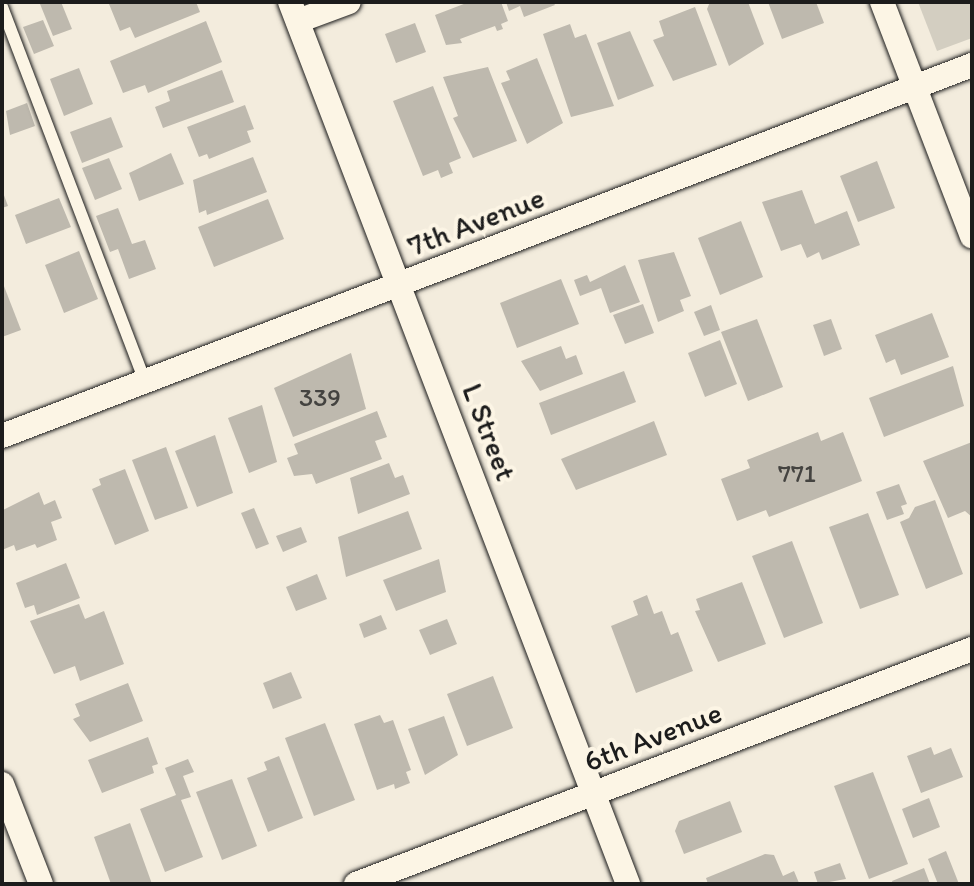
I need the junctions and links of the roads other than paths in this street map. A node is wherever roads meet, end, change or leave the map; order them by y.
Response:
1 (349, 2) edge
2 (882, 2) edge
3 (2, 7) edge
4 (294, 12) edge
5 (972, 65) edge
6 (915, 87) junction
7 (972, 236) edge
8 (399, 286) junction
9 (145, 382) junction
10 (2, 436) edge
11 (972, 649) edge
12 (2, 784) edge
13 (594, 793) junction
14 (41, 884) edge
15 (356, 884) edge
16 (628, 884) edge

1 - 4 street
2 - 6 street
3 - 9 lane
4 - 8 street, L Street
5 - 6 street, 7th Avenue
6 - 7 street
6 - 8 street, 7th Avenue
8 - 9 street, 7th Avenue
8 - 13 street, L Street
9 - 10 street, 7th Avenue
11 - 13 street, 6th Avenue
12 - 14 street
13 - 15 street, 6th Avenue
13 - 16 street, L Street

